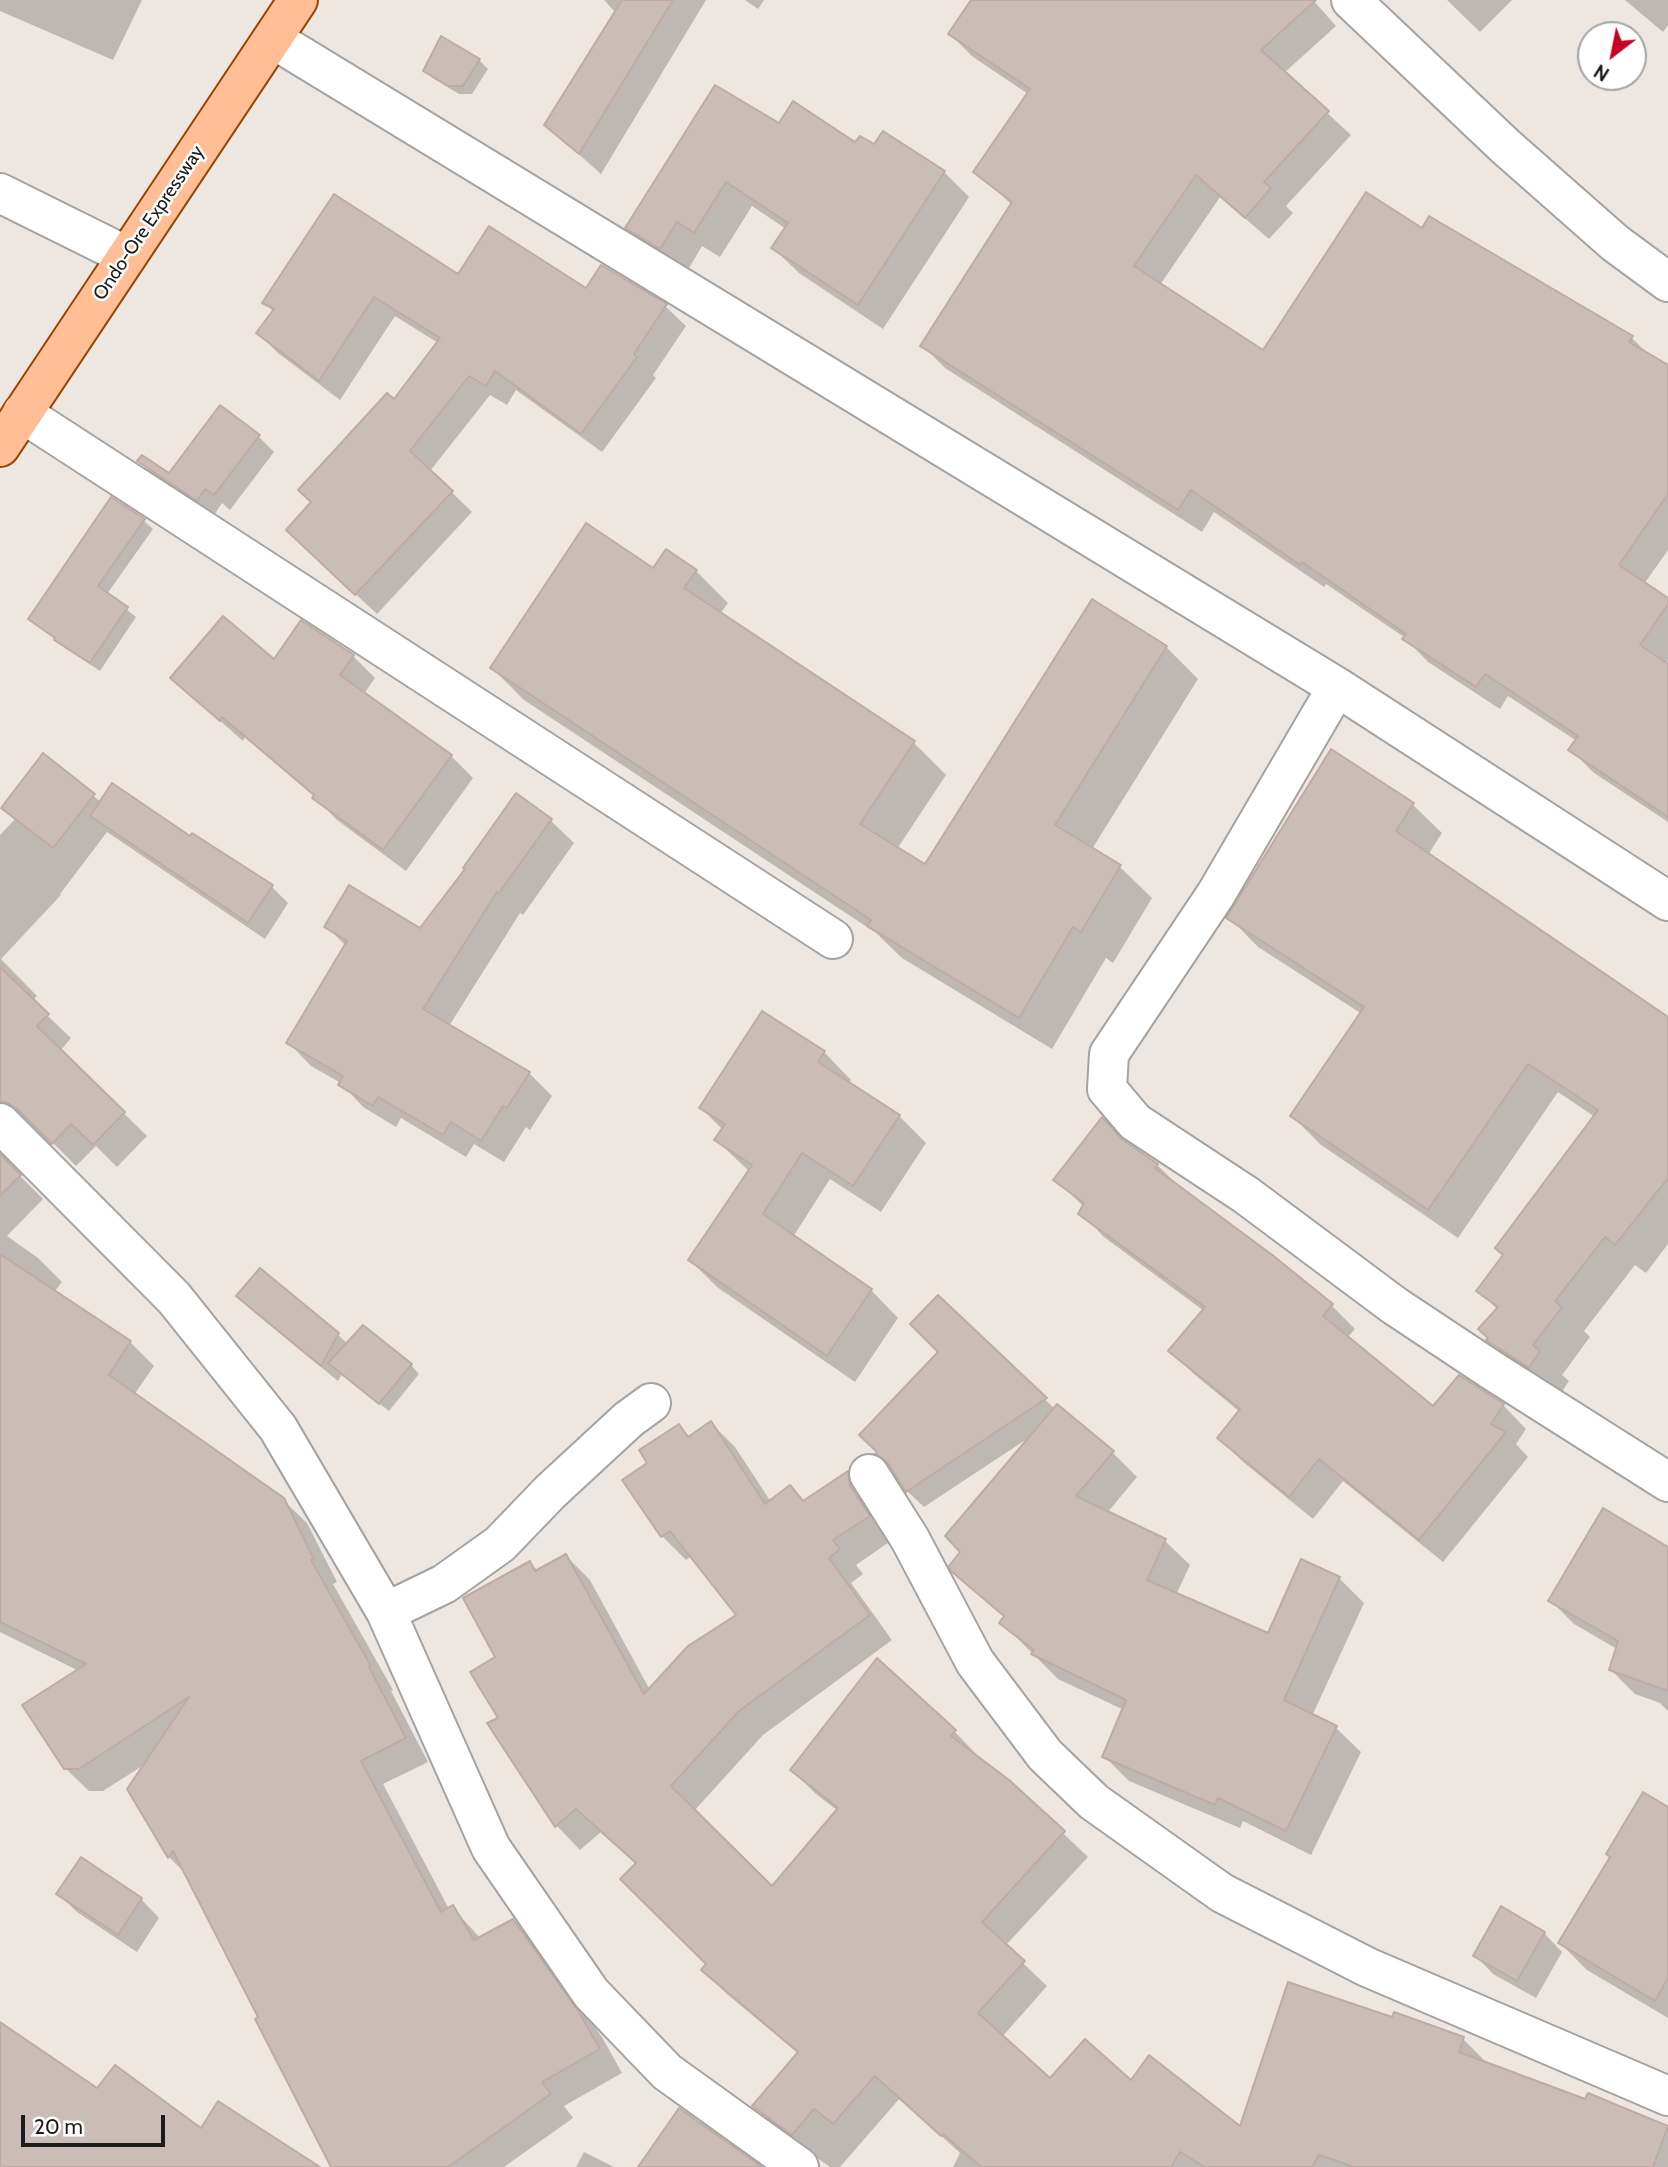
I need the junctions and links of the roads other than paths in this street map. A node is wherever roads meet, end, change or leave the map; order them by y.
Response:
1 (298, 0) edge
2 (1351, 0) edge
3 (274, 38) junction
4 (0, 193) edge
5 (127, 256) junction
6 (1668, 282) edge
7 (22, 413) junction
8 (0, 447) edge
9 (1337, 687) junction
10 (1668, 901) edge
11 (833, 939) dead end
12 (0, 1123) edge
13 (651, 1403) dead end
14 (869, 1474) dead end
15 (1668, 1482) edge
16 (386, 1612) junction
17 (1668, 2096) edge
18 (799, 2167) edge

1 - 3 main road, Ondo-Ore Expressway
2 - 6 street
3 - 5 main road, Ondo-Ore Expressway
3 - 9 street
4 - 5 street
5 - 7 main road, Ondo-Ore Expressway
7 - 8 main road, Ondo-Ore Expressway
7 - 11 street
9 - 10 street
9 - 15 street
12 - 16 street
13 - 16 street
14 - 17 street
16 - 18 street

